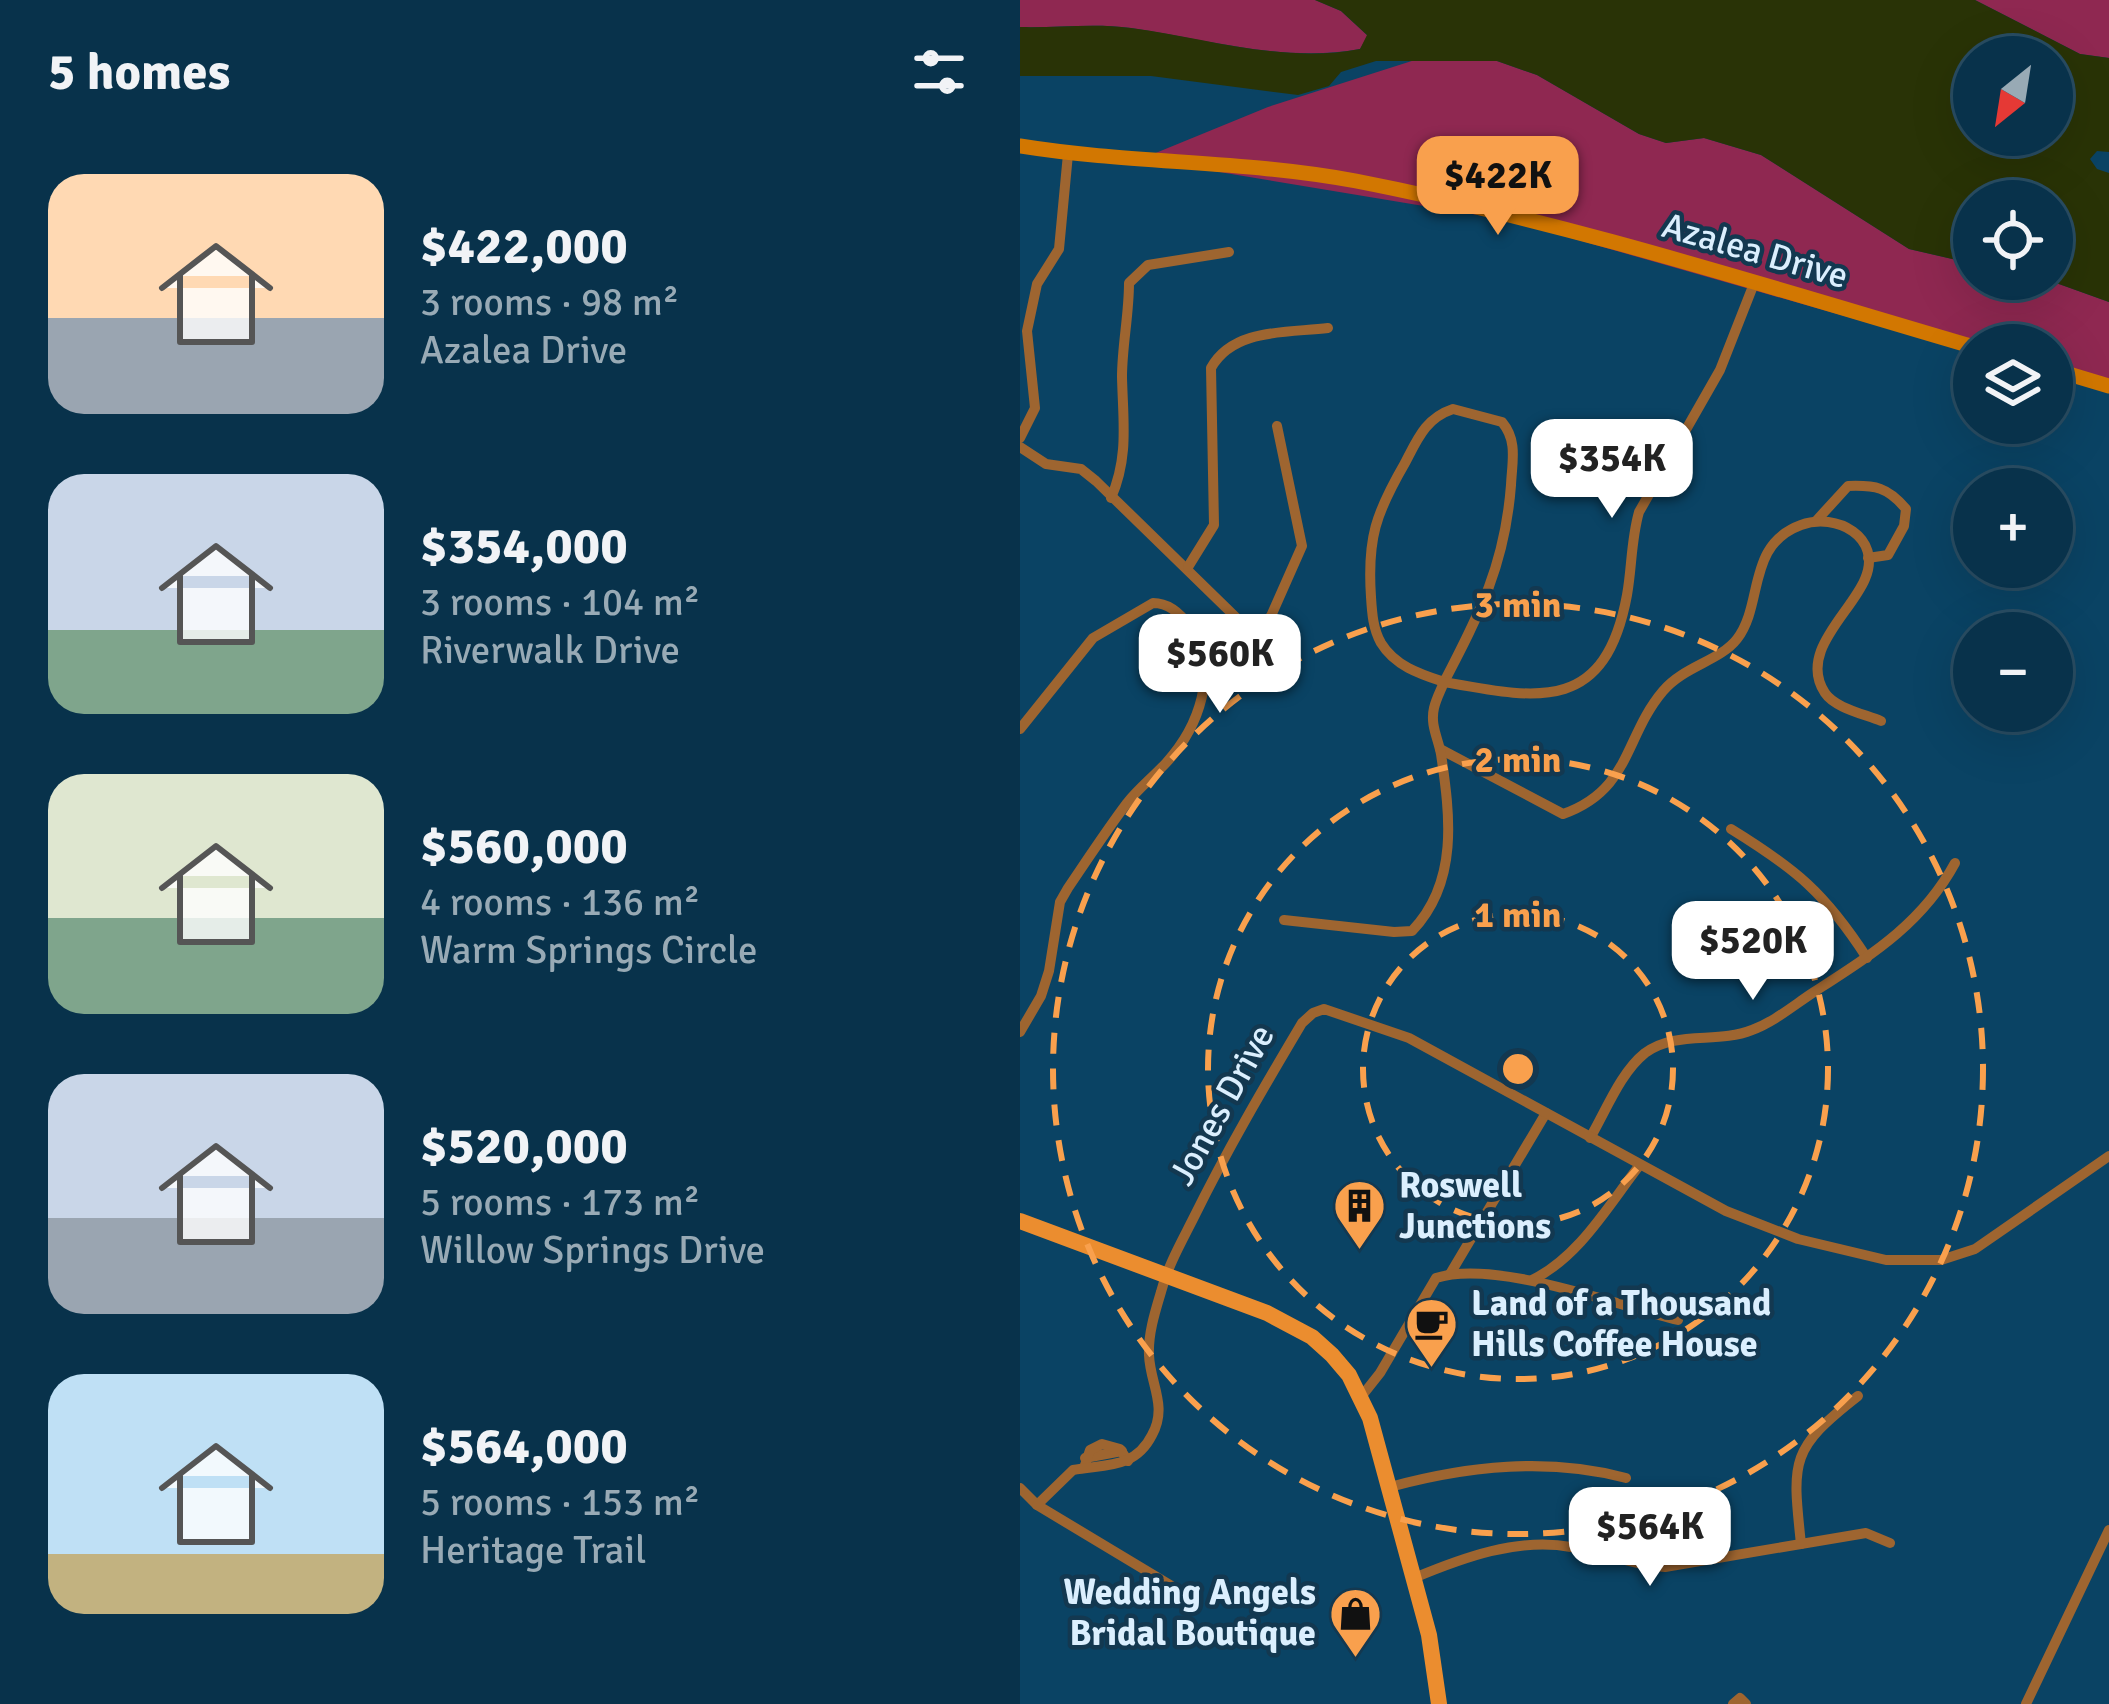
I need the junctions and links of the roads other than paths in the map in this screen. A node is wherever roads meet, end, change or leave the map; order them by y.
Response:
1 (1020, 146) edge
2 (1068, 154) junction
3 (1228, 252) dead end
4 (1755, 280) junction
5 (1328, 328) dead end
6 (1953, 341) edge
7 (2073, 376) edge
8 (2109, 386) edge
9 (1277, 426) dead end
10 (1020, 442) edge
11 (1111, 498) junction
12 (1816, 521) junction
13 (1868, 558) junction
14 (1188, 567) junction
15 (1444, 682) junction
16 (1881, 721) dead end
17 (1020, 729) edge
18 (1440, 748) junction
19 (1731, 829) dead end
20 (1954, 863) dead end
21 (1284, 920) dead end
22 (1867, 958) junction
23 (1020, 1032) edge
24 (1550, 1115) junction
25 (1590, 1138) junction
26 (2109, 1156) edge
27 (1639, 1166) junction
28 (1020, 1221) edge
29 (1455, 1274) junction
30 (1166, 1275) junction
31 (1532, 1280) junction
32 (1678, 1320) dead end
33 (1858, 1396) dead end
34 (1361, 1397) junction
35 (1125, 1456) junction
36 (1084, 1463) junction
37 (1626, 1478) dead end
38 (1390, 1487) junction
39 (1020, 1488) edge
40 (1037, 1505) junction
41 (2109, 1530) edge
42 (1890, 1543) dead end
43 (1801, 1544) junction
44 (1414, 1578) junction
45 (1195, 1600) dead end
46 (1439, 1704) edge
47 (1733, 1704) edge
48 (1746, 1704) edge
49 (2026, 1704) edge

1 - 2 street, Azalea Drive
2 - 4 street, Azalea Drive
2 - 10 street
3 - 11 street
4 - 6 street, Azalea Drive
4 - 15 street
5 - 14 street
7 - 8 street
9 - 14 street
10 - 11 street
11 - 14 street
12 - 13 street
12 - 13 street
12 - 18 street
13 - 16 street
15 - 15 street
15 - 18 street
17 - 23 street
18 - 21 street
19 - 22 street
20 - 22 street
22 - 25 street
24 - 25 street
24 - 29 street
24 - 30 street, Jones Drive
25 - 27 street
26 - 27 street
27 - 31 street
28 - 30 main road
29 - 31 street
29 - 34 street
30 - 34 main road
30 - 35 street
31 - 32 street
33 - 43 street
34 - 38 main road
35 - 36 street
35 - 36 street
36 - 40 street
37 - 38 street
38 - 44 main road
39 - 40 street
40 - 45 street
41 - 49 street
42 - 43 street
43 - 44 street
44 - 46 main road
47 - 48 street

